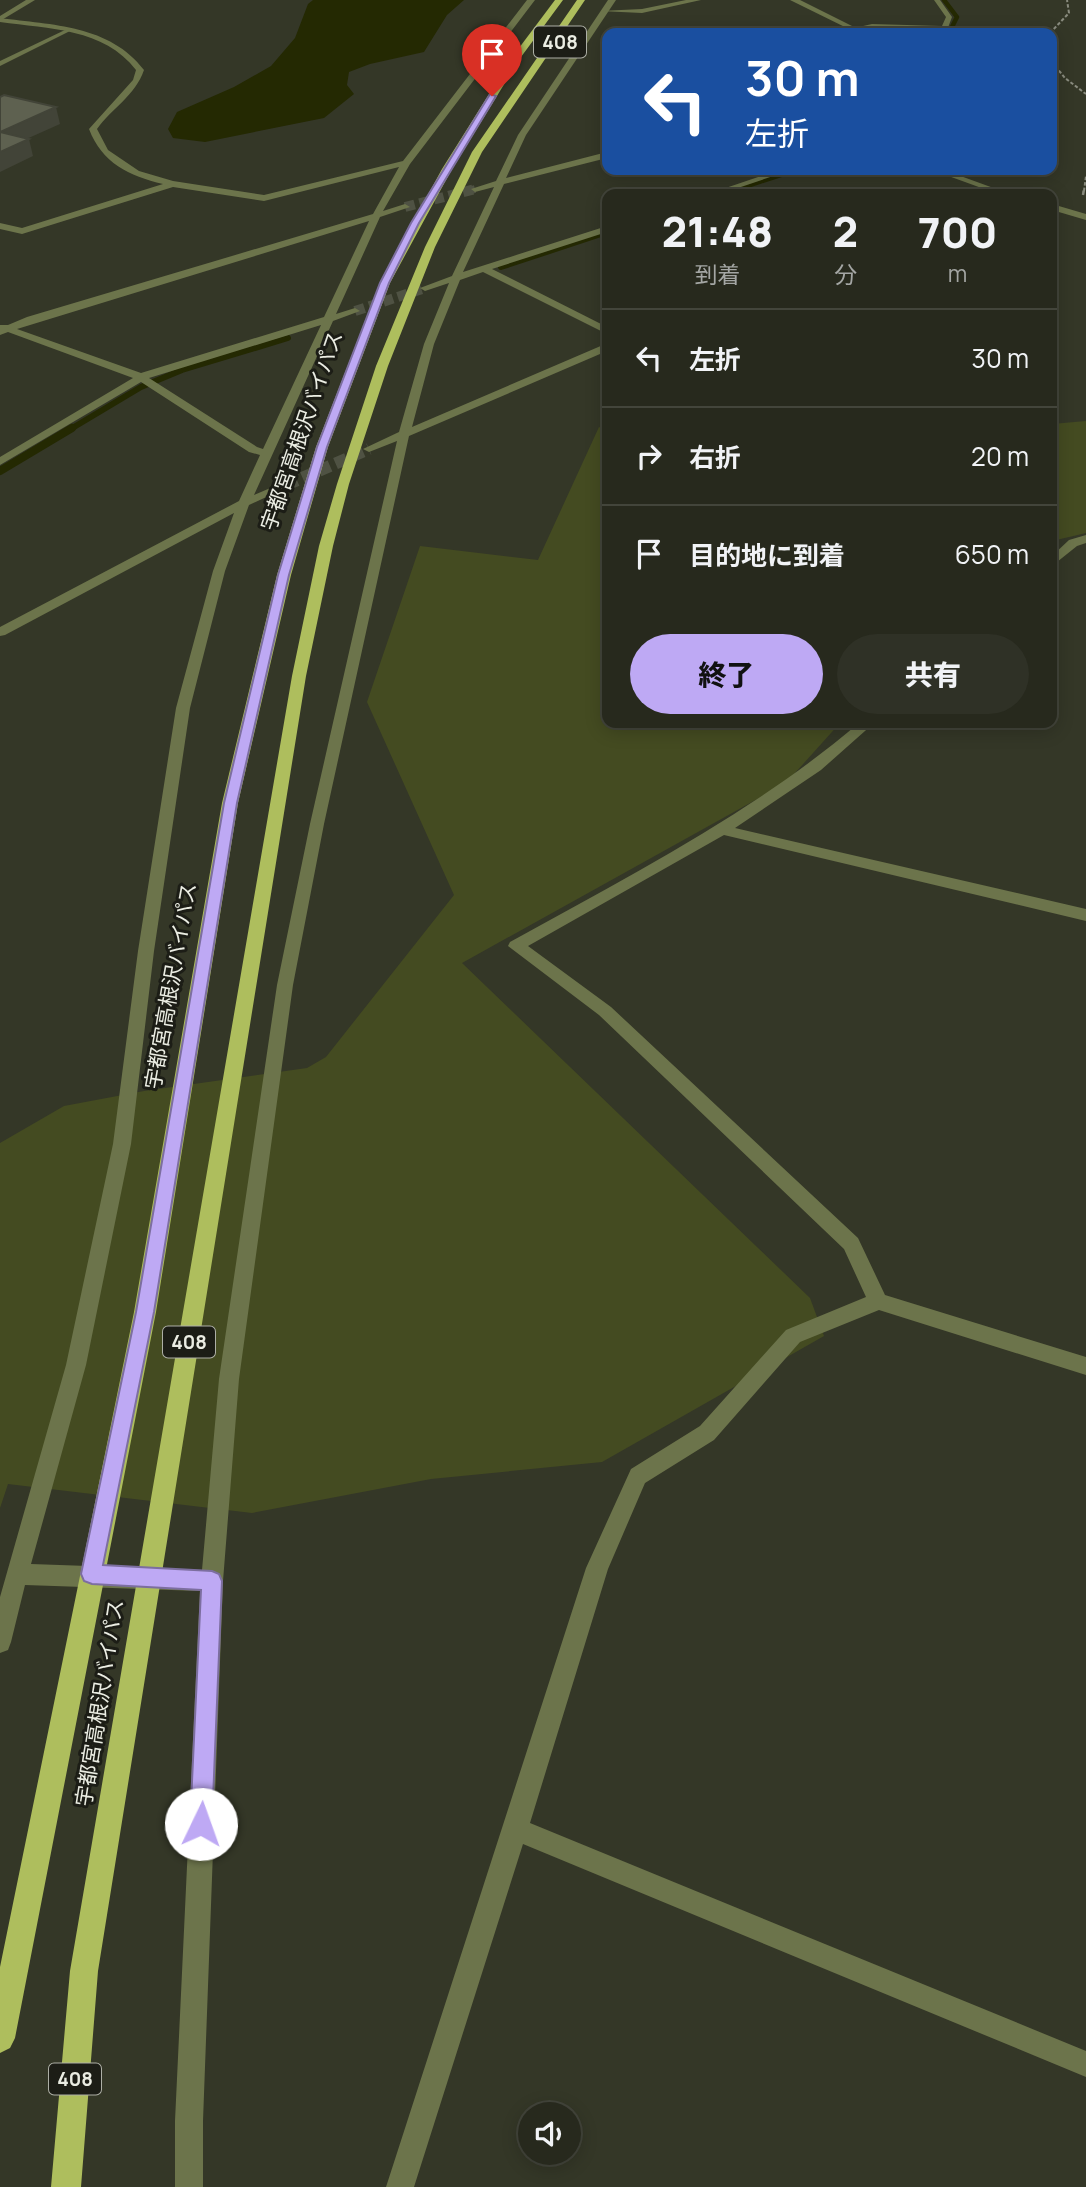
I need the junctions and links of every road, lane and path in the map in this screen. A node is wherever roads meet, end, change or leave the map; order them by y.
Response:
1 (31, 0) edge
2 (531, 0) edge
3 (549, 0) edge
4 (559, 0) edge
5 (581, 0) edge
6 (612, 0) edge
7 (697, 0) edge
8 (793, 0) edge
9 (937, 0) edge
10 (1067, 0) edge
11 (604, 11) junction
12 (580, 18) dead end
13 (0, 20) edge
14 (851, 28) edge
15 (860, 28) edge
16 (901, 28) edge
17 (944, 28) edge
18 (1055, 28) edge
19 (67, 31) junction
20 (527, 42) junction
21 (0, 64) edge
22 (1057, 68) edge
23 (524, 83) junction
24 (1086, 94) edge
25 (602, 156) edge
26 (405, 163) junction
27 (771, 175) edge
28 (949, 175) edge
29 (499, 183) junction
30 (173, 184) junction
31 (984, 188) joint
32 (728, 189) edge
33 (988, 189) edge
34 (475, 190) tunnel mouth
35 (405, 207) tunnel mouth
36 (1057, 208) edge
37 (377, 214) junction
38 (1086, 217) edge
39 (0, 226) edge
40 (602, 231) edge
41 (484, 269) junction
42 (456, 278) junction
43 (425, 288) tunnel mouth
44 (355, 311) tunnel mouth
45 (328, 321) junction
46 (2, 328) edge
47 (602, 328) edge
48 (602, 349) edge
49 (141, 377) junction
50 (404, 434) junction
51 (369, 449) tunnel mouth
52 (267, 453) junction
53 (0, 462) edge
54 (286, 485) tunnel mouth
55 (244, 503) junction
56 (1086, 539) edge
57 (1057, 557) edge
58 (0, 632) edge
59 (861, 728) edge
60 (722, 831) junction
61 (1086, 915) edge
62 (878, 1301) junction
63 (1086, 1366) edge
64 (17, 1574) junction
65 (92, 1574) junction
66 (149, 1577) junction
67 (212, 1581) junction
68 (0, 1642) edge
69 (516, 1829) junction
70 (0, 2038) edge
71 (1086, 2064) edge
72 (66, 2187) edge
73 (189, 2187) edge
74 (400, 2187) edge

1 - 13 street
2 - 26 street
3 - 20 highway, 408
4 - 20 highway, 宇都宮高根沢バイパス / 408
5 - 23 highway, 宇都宮高根沢バイパス / 408
6 - 11 street
7 - 11 street
8 - 14 street
9 - 17 lane
10 - 18 path
11 - 29 street
12 - 23 highway, 408
13 - 19 street
15 - 16 lane
19 - 21 lane
19 - 30 street
20 - 65 highway, 宇都宮高根沢バイパス / 408
22 - 24 path
23 - 66 highway, 宇都宮高根沢バイパス / 408
25 - 29 street
26 - 30 street
26 - 37 street
27 - 32 street
28 - 31 street
29 - 34 street
29 - 42 street
30 - 39 street
31 - 33 street
35 - 37 street
36 - 38 street
37 - 45 street
37 - 46 street
40 - 41 street
41 - 42 street
41 - 47 street
42 - 43 street
42 - 50 street
44 - 45 street
45 - 49 street
45 - 52 street
46 - 49 street
48 - 50 street
49 - 52 street
49 - 53 street
50 - 51 street
50 - 67 street
52 - 55 street
54 - 55 street
55 - 58 street
55 - 64 street
56 - 57 street
59 - 60 street
60 - 61 street
60 - 62 street
62 - 63 street
62 - 69 street
64 - 65 street
64 - 68 street
65 - 66 street
65 - 70 highway, 宇都宮高根沢バイパス / 408
66 - 67 street
66 - 72 highway, 宇都宮高根沢バイパス / 408
67 - 73 street
69 - 71 street
69 - 74 street

